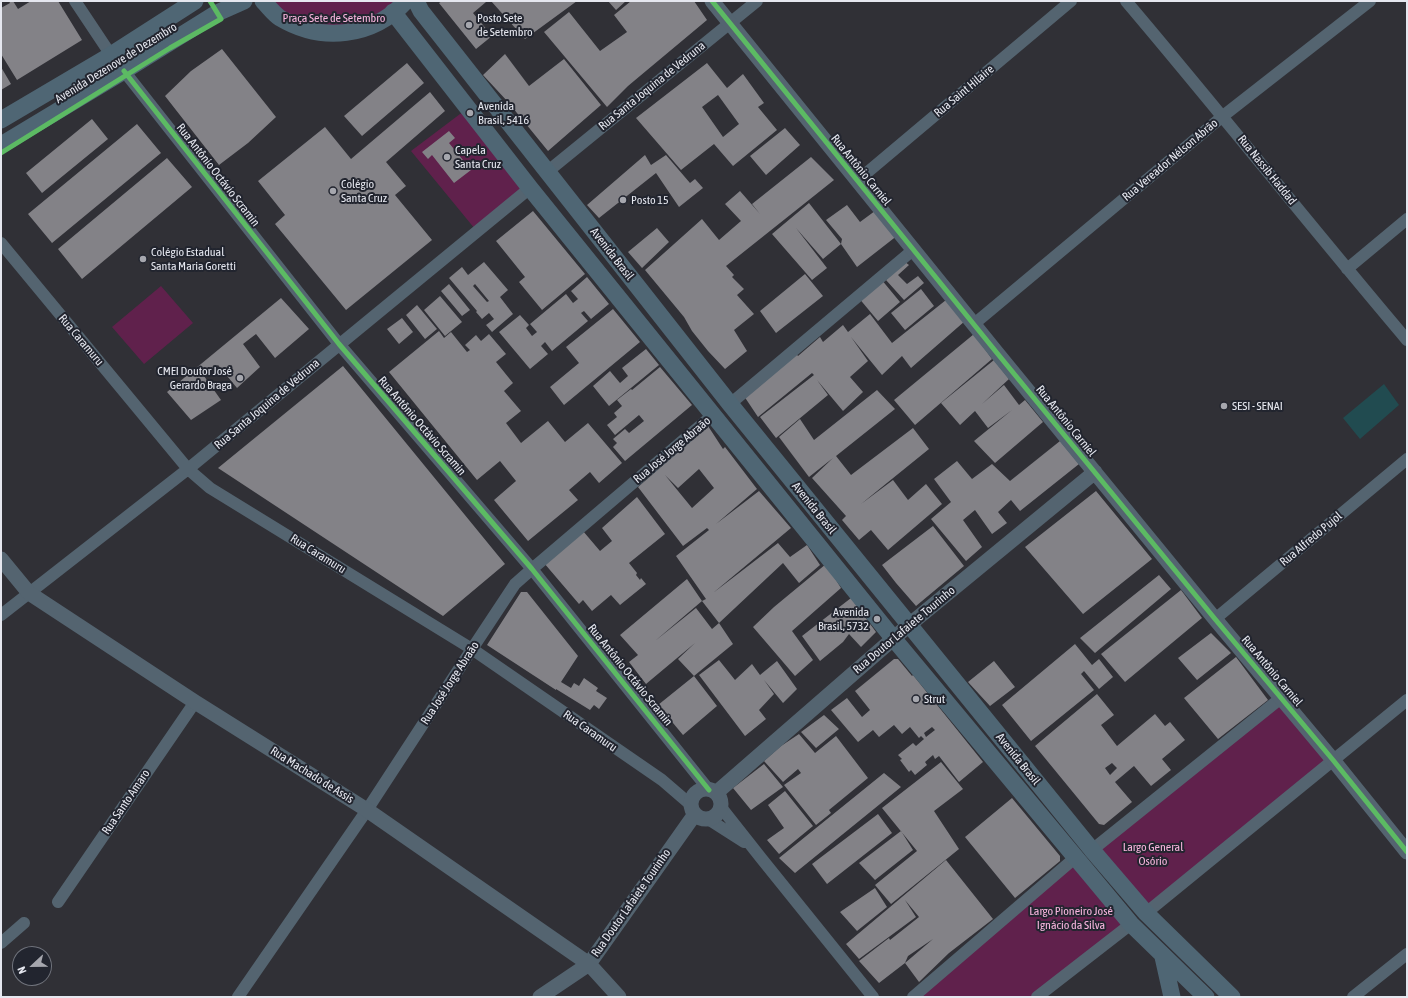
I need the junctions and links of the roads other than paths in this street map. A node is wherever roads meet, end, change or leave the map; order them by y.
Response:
1 (75, 1) edge
2 (195, 1) edge
3 (244, 1) edge
4 (263, 1) edge
5 (406, 1) edge
6 (416, 1) edge
7 (712, 1) edge
8 (757, 1) edge
9 (1071, 1) edge
10 (1126, 1) edge
11 (1370, 1) edge
12 (393, 12) junction
13 (730, 23) junction
14 (111, 55) junction
15 (124, 71) junction
16 (1223, 116) junction
17 (1, 120) edge
18 (1, 145) edge
19 (547, 172) junction
20 (857, 181) junction
21 (530, 188) junction
22 (1407, 219) edge
23 (1, 243) edge
24 (913, 250) junction
25 (1347, 269) junction
26 (974, 324) junction
27 (1407, 340) edge
28 (339, 344) junction
29 (730, 404) junction
30 (714, 414) junction
31 (1407, 459) edge
32 (188, 469) junction
33 (1095, 472) junction
34 (1, 559) edge
35 (532, 569) junction
36 (29, 593) junction
37 (1, 615) edge
38 (1215, 619) junction
39 (909, 625) junction
40 (893, 638) junction
41 (472, 649) junction
42 (1281, 698) junction
43 (1407, 700) edge
44 (195, 702) junction
45 (1333, 760) junction
46 (715, 796) junction
47 (367, 810) junction
48 (698, 813) junction
49 (752, 846) junction
50 (1092, 850) junction
51 (1407, 852) edge
52 (1076, 857) junction
53 (58, 902) dead end
54 (1146, 913) junction
55 (24, 923) dead end
56 (1131, 924) junction
57 (1, 943) edge
58 (1407, 954) edge
59 (1164, 957) junction
60 (589, 964) junction
61 (1216, 991) edge
62 (238, 997) edge
63 (540, 997) edge
64 (619, 997) edge
65 (873, 997) edge
66 (913, 997) edge
67 (1037, 997) edge
68 (1172, 997) edge
69 (1206, 997) edge
70 (1232, 997) edge
71 (1353, 997) edge

1 - 14 street
2 - 14 main road, Avenida Dezenove de Dezembro
3 - 15 main road, Avenida Dezenove de Dezembro
4 - 12 main road
5 - 12 main road
6 - 19 main road, Avenida Brasil
7 - 13 street, Rua Antônio Carniel
8 - 13 street, Rua Santa Joquina de Vedruna
9 - 20 street, Rua Saint Hilaire
10 - 16 street, Rua Nassib Haddad
11 - 16 street, Rua Vereador Nélson Abrão
12 - 21 main road, Avenida Brasil
13 - 19 street, Rua Santa Joquina de Vedruna
13 - 20 street, Rua Antônio Carniel
14 - 17 main road, Avenida Dezenove de Dezembro
15 - 18 main road, Avenida Dezenove de Dezembro
15 - 28 street, Rua Antônio Octávio Scramin
16 - 25 street, Rua Nassib Haddad
16 - 26 street, Rua Vereador Nélson Abrão
19 - 29 main road, Avenida Brasil
20 - 24 street, Rua Antônio Carniel
21 - 28 street, Rua Santa Joquina de Vedruna
21 - 30 main road, Avenida Brasil
22 - 25 street
23 - 32 street, Rua Caramuru
24 - 26 street, Rua Antônio Carniel
24 - 29 street
25 - 27 street, Rua Nassib Haddad
26 - 33 street, Rua Antônio Carniel
28 - 32 street, Rua Santa Joquina de Vedruna
28 - 35 street, Rua Antônio Octávio Scramin
29 - 39 main road, Avenida Brasil
30 - 35 street, Rua José Jorge Abraão
30 - 40 main road, Avenida Brasil
31 - 38 street, Rua Alfredo Pujol
32 - 36 street, Rua Santa Joquina de Vedruna
32 - 41 street, Rua Caramuru
33 - 38 street, Rua Antônio Carniel
33 - 39 street, Rua Doutor Lafaiete Tourinho
34 - 36 street, Rua Machado de Assis
35 - 41 street, Rua José Jorge Abraão
35 - 46 street, Rua Antônio Octávio Scramin
36 - 37 street, Rua Santa Joquina de Vedruna
36 - 44 street, Rua Machado de Assis
38 - 42 street, Rua Antônio Carniel
39 - 40 street, Rua Doutor Lafaiete Tourinho
39 - 50 main road, Avenida Brasil
40 - 46 street, Rua Doutor Lafaiete Tourinho
40 - 52 main road, Avenida Brasil
41 - 47 street, Rua José Jorge Abraão
41 - 48 street, Rua Caramuru
42 - 45 street, Rua Antônio Carniel
42 - 50 street
43 - 45 street
44 - 47 street, Rua Machado de Assis
44 - 53 street, Rua Santo Amaro
45 - 51 street, Rua Antônio Carniel
45 - 54 street
46 - 48 street
46 - 48 street
46 - 49 street, Rua Antônio Octávio Scramin
47 - 60 street, Rua Machado de Assis
47 - 62 street, Rua José Jorge Abraão
48 - 49 street, Rua Antônio Octávio Scramin
48 - 60 street, Rua Doutor Lafaiete Tourinho
49 - 65 street, Rua Antônio Octávio Scramin
50 - 54 main road, Avenida Brasil
52 - 56 main road, Avenida Brasil
52 - 66 street
54 - 61 main road, Avenida Brasil
55 - 57 street
56 - 59 main road, Avenida Brasil
56 - 67 street
58 - 71 street
59 - 68 main road
59 - 69 main road, Avenida Brasil
60 - 63 street, Rua Doutor Lafaiete Tourinho
60 - 64 street, Rua Machado de Assis
61 - 70 main road, Avenida Brasil

